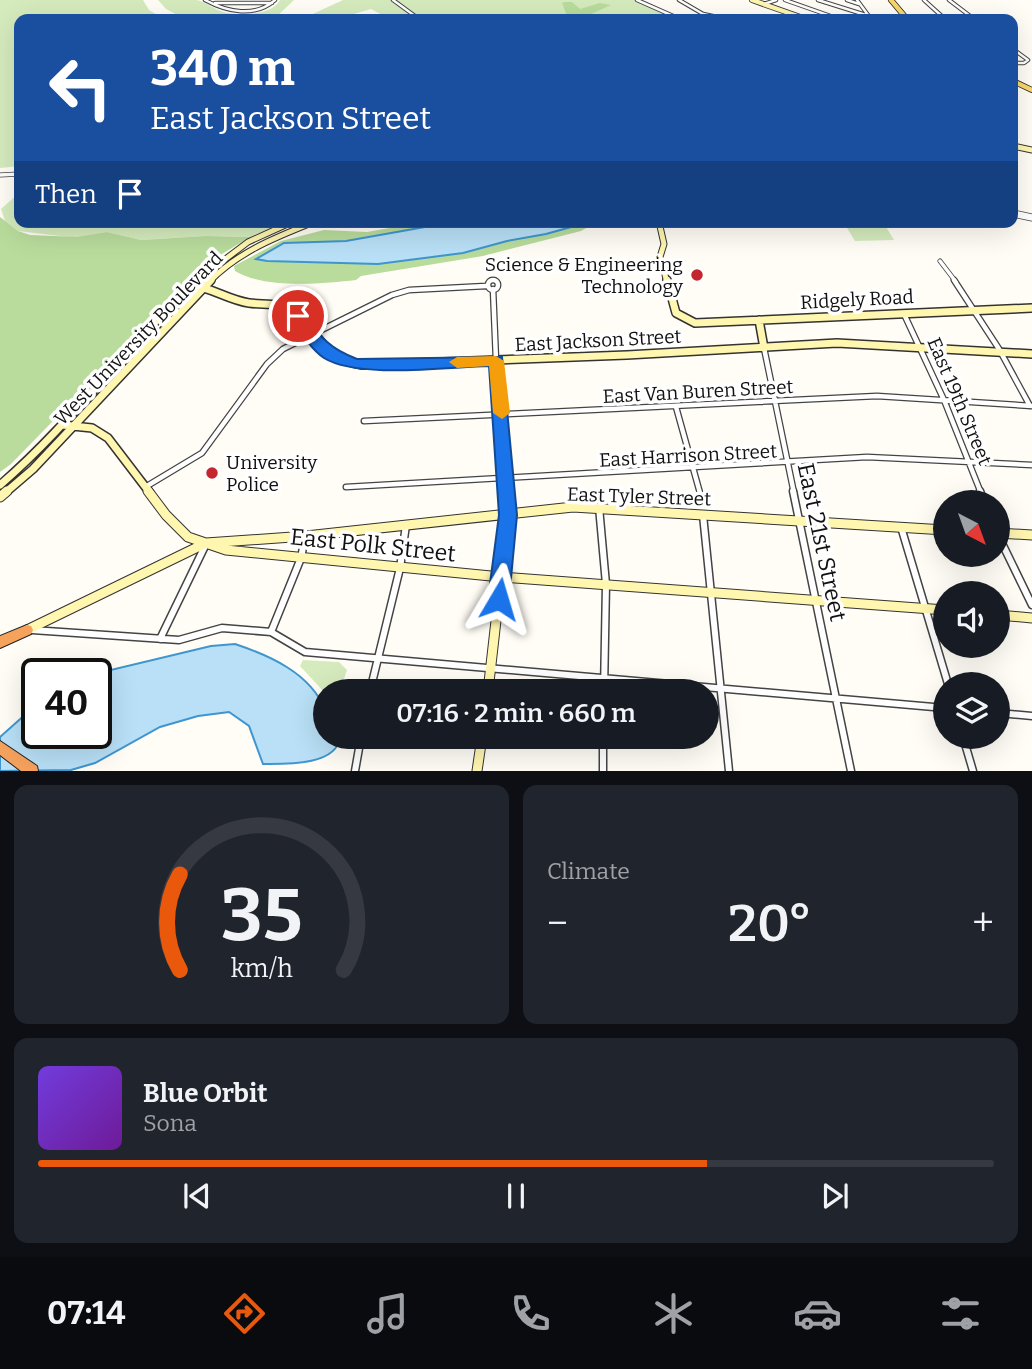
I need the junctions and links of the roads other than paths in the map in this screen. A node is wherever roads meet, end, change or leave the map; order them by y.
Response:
1 (205, 0) edge
2 (393, 0) edge
3 (637, 0) edge
4 (679, 0) edge
5 (752, 0) edge
6 (776, 0) edge
7 (785, 0) edge
8 (818, 0) edge
9 (847, 0) edge
10 (857, 0) edge
11 (924, 0) edge
12 (949, 0) edge
13 (274, 1) edge
14 (210, 3) junction
15 (764, 4) junction
16 (860, 4) junction
17 (412, 14) edge
18 (669, 14) edge
19 (703, 14) edge
20 (793, 14) edge
21 (825, 14) edge
22 (858, 14) edge
23 (866, 14) edge
24 (939, 14) edge
25 (967, 14) edge
26 (1018, 52) edge
27 (1018, 63) edge
28 (279, 228) edge
29 (293, 228) edge
30 (660, 228) edge
31 (940, 261) dead end
32 (192, 285) junction
33 (204, 286) junction
34 (486, 286) junction
35 (493, 289) junction
36 (1032, 308) edge
37 (977, 309) junction
38 (904, 313) junction
39 (759, 320) junction
40 (312, 335) junction
41 (920, 347) junction
42 (764, 348) junction
43 (1003, 352) junction
44 (1032, 354) edge
45 (496, 361) junction
46 (944, 400) junction
47 (775, 401) junction
48 (1031, 406) edge
49 (676, 407) junction
50 (502, 414) junction
51 (365, 421) dead end
52 (63, 425) junction
53 (75, 426) junction
54 (969, 460) junction
55 (788, 463) junction
56 (1032, 465) edge
57 (692, 467) junction
58 (505, 479) junction
59 (0, 485) edge
60 (147, 486) junction
61 (346, 487) dead end
62 (980, 490) edge
63 (700, 493) dead end
64 (0, 497) edge
65 (599, 507) junction
66 (703, 514) junction
67 (508, 515) junction
68 (801, 520) junction
69 (406, 524) junction
70 (901, 526) junction
71 (933, 529) edge
72 (1010, 535) edge
73 (306, 536) junction
74 (1032, 536) edge
75 (206, 543) junction
76 (301, 558) junction
77 (1010, 559) edge
78 (400, 568) junction
79 (501, 577) junction
80 (606, 584) junction
81 (711, 593) junction
82 (816, 600) junction
83 (1032, 605) edge
84 (925, 609) junction
85 (933, 609) edge
86 (1010, 616) edge
87 (1032, 618) edge
88 (27, 630) junction
89 (271, 632) junction
90 (160, 639) junction
91 (0, 642) edge
92 (378, 659) junction
93 (490, 669) junction
94 (944, 672) edge
95 (604, 677) junction
96 (373, 679) edge
97 (489, 679) edge
98 (720, 689) junction
99 (838, 700) junction
100 (933, 707) edge
101 (1010, 714) edge
102 (1032, 716) edge
103 (0, 747) edge
104 (359, 749) edge
105 (480, 749) edge
106 (603, 749) edge
107 (967, 749) edge
108 (32, 771) edge
109 (355, 771) edge
110 (477, 771) edge
111 (603, 771) edge
112 (729, 771) edge
113 (851, 771) edge
114 (973, 771) edge

1 - 14 street
2 - 17 street
3 - 18 street
4 - 19 street
5 - 15 street
6 - 15 street
7 - 21 street
8 - 22 street
9 - 16 street
10 - 16 street
11 - 24 street
12 - 25 street
13 - 14 street
13 - 14 street
15 - 20 street
16 - 23 street
26 - 27 street
28 - 32 street, West University Boulevard
29 - 33 street, West University Boulevard
30 - 39 street, Ridgely Road
31 - 37 street
32 - 33 street, East Jackson Street
32 - 52 street, West University Boulevard
33 - 40 street, East Jackson Street
33 - 53 street, West University Boulevard
34 - 35 street
34 - 35 street
34 - 40 street
35 - 45 street
36 - 37 street, Ridgely Road
37 - 38 street, Ridgely Road
37 - 43 street
38 - 39 street, Ridgely Road
38 - 41 street, East 19th Street
39 - 42 street, East 21st Street
40 - 45 street, East Jackson Street
40 - 60 street
41 - 42 street, East Jackson Street
41 - 43 street, East Jackson Street
41 - 46 street, East 19th Street
42 - 45 street, East Jackson Street
42 - 47 street, East 21st Street
43 - 44 street, East Jackson Street
43 - 48 street
45 - 50 street
46 - 47 street, East Van Buren Street
46 - 48 street, East Van Buren Street
46 - 54 street, East 19th Street
47 - 49 street, East Van Buren Street
47 - 55 street, East 21st Street
49 - 50 street, East Van Buren Street
49 - 57 street
50 - 51 street, East Van Buren Street
50 - 58 street
52 - 53 street, East Polk Street
52 - 59 street, West University Boulevard
53 - 60 street, East Polk Street
53 - 64 street, West University Boulevard
54 - 55 street, East Harrison Street
54 - 56 street, East Harrison Street
54 - 62 street, East 19th Street
55 - 57 street, East Harrison Street
55 - 68 street, East 21st Street
57 - 58 street, East Harrison Street
57 - 63 street
58 - 61 street, East Harrison Street
58 - 67 street
60 - 75 street, East Polk Street
65 - 66 street, East Tyler Street
65 - 67 street, East Tyler Street
65 - 80 street
66 - 68 street, East Tyler Street
66 - 81 street
67 - 69 street, East Tyler Street
67 - 79 street
68 - 70 street, East Tyler Street
68 - 82 street, East 21st Street
69 - 73 street, East Tyler Street
69 - 78 street
70 - 71 street, East Tyler Street
70 - 84 street
72 - 74 street
73 - 75 street, East Tyler Street
73 - 76 street
75 - 76 street, East Polk Street
75 - 88 street
75 - 90 street
76 - 78 street, East Polk Street
76 - 89 street
77 - 83 street
78 - 79 street, East Polk Street
78 - 92 street
79 - 80 street, East Polk Street
79 - 93 street
80 - 81 street, East Polk Street
80 - 95 street
81 - 82 street, East Polk Street
81 - 98 street
82 - 84 street, East Polk Street
82 - 99 street, East 21st Street
84 - 85 street, East Polk Street
84 - 94 street
86 - 87 street
88 - 90 street
88 - 91 highway
89 - 90 street
89 - 92 street
92 - 93 street
92 - 96 street
93 - 95 street
93 - 97 street
95 - 98 street
98 - 99 street
98 - 112 street
99 - 100 street
99 - 113 street, East 21st Street
101 - 102 street
103 - 108 highway
104 - 109 street
105 - 110 street
106 - 111 street
107 - 114 street

